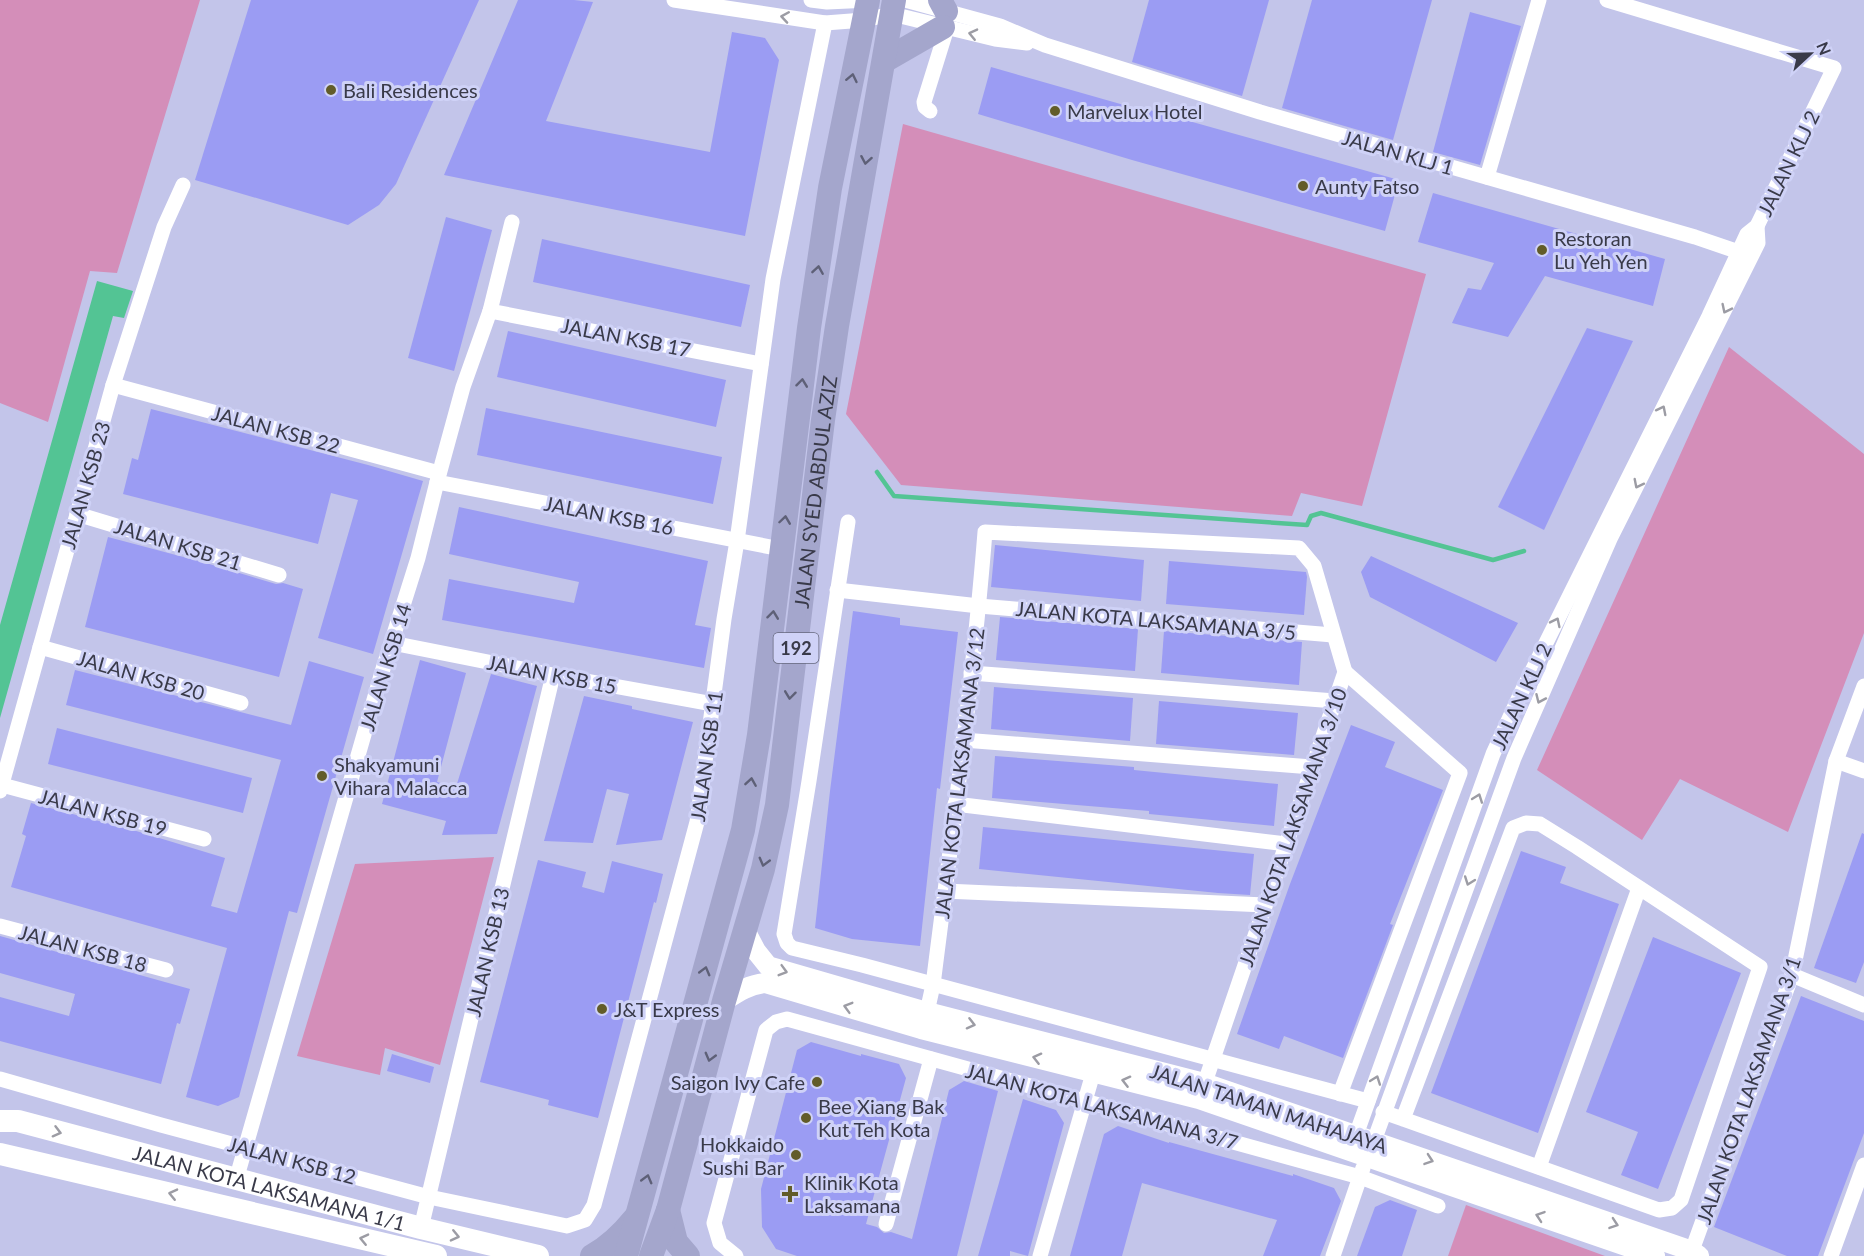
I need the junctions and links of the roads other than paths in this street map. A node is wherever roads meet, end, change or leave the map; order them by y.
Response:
1 (674, 0) edge
2 (811, 0) edge
3 (1539, 0) edge
4 (1606, 0) edge
5 (827, 1) edge
6 (868, 5) edge
7 (897, 5) edge
8 (947, 13) edge
9 (825, 23) junction
10 (884, 61) junction
11 (930, 111) dead end
12 (1487, 177) junction
13 (183, 185) dead end
14 (512, 222) dead end
15 (1745, 254) junction
16 (490, 311) junction
17 (761, 364) junction
18 (113, 385) junction
19 (438, 477) junction
20 (77, 514) junction
21 (848, 522) dead end
22 (985, 532) joint
23 (1605, 536) junction
24 (737, 541) junction
25 (781, 549) junction
26 (279, 575) dead end
27 (837, 590) junction
28 (979, 606) junction
29 (1333, 635) junction
30 (392, 643) junction
31 (40, 647) junction
32 (1345, 672) junction
33 (971, 673) junction
34 (553, 675) junction
35 (1864, 686) edge
36 (1335, 701) junction
37 (241, 703) dead end
38 (713, 704) junction
39 (963, 740) junction
40 (1836, 761) junction
41 (1312, 767) junction
42 (1864, 771) edge
43 (1, 788) edge
44 (955, 804) junction
45 (204, 839) dead end
46 (1286, 844) junction
47 (1639, 888) junction
48 (945, 891) junction
49 (1265, 905) junction
50 (0, 926) edge
51 (745, 930) junction
52 (166, 970) dead end
53 (1792, 975) junction
54 (933, 985) junction
55 (724, 1001) junction
56 (1864, 1005) edge
57 (927, 1012) junction
58 (931, 1059) junction
59 (1212, 1059) junction
60 (1096, 1064) junction
61 (0, 1079) edge
62 (1202, 1091) junction
63 (1340, 1094) junction
64 (1085, 1101) junction
65 (1368, 1101) junction
66 (1383, 1112) junction
67 (1403, 1119) junction
68 (6, 1120) edge
69 (1365, 1145) junction
70 (245, 1148) junction
71 (0, 1154) edge
72 (1864, 1165) edge
73 (1539, 1167) junction
74 (1360, 1177) junction
75 (236, 1180) junction
76 (429, 1197) junction
77 (1438, 1206) dead end
78 (668, 1210) junction
79 (638, 1215) junction
80 (585, 1220) joint
81 (886, 1224) dead end
82 (422, 1228) junction
83 (1694, 1254) edge
84 (426, 1255) edge
85 (538, 1256) edge
86 (592, 1256) edge
87 (626, 1256) edge
88 (651, 1256) edge
89 (688, 1256) edge
90 (736, 1256) edge
91 (1040, 1256) edge
92 (1333, 1256) edge
93 (1655, 1256) edge
94 (1831, 1256) edge

9 -> 1 street
2 - 5 street
3 - 12 street
4 - 15 street, JALAN KLJ 2
5 - 6 street
6 - 7 street
6 - 9 street
25 -> 6 main road, JALAN SYED ABDUL AZIZ / 192
7 - 8 street, JALAN KLJ 1
7 - 10 main road, JALAN SYED ABDUL AZIZ / 192
8 - 10 main road
8 - 11 street
8 - 12 street, JALAN KLJ 1
9 - 17 street, JALAN KSB 11
10 -> 51 main road, JALAN SYED ABDUL AZIZ / 192
12 - 15 street, JALAN KLJ 1
13 - 18 street, JALAN KSB 23
14 - 16 street, JALAN KSB 14
15 - 23 street, JALAN KLJ 2
16 - 17 street, JALAN KSB 17
16 - 19 street, JALAN KSB 14
17 - 24 street, JALAN KSB 11
18 - 19 street, JALAN KSB 22
18 - 20 street, JALAN KSB 23
19 - 24 street, JALAN KSB 16
19 - 30 street, JALAN KSB 14
20 - 26 street, JALAN KSB 21
20 - 31 street, JALAN KSB 23
21 - 27 street
22 - 28 street, JALAN KOTA LAKSAMANA 3/12
22 - 29 street, JALAN KOTA LAKSAMANA 3/10
65 -> 23 street, JALAN KLJ 2
23 -> 66 street, JALAN KLJ 2
24 - 25 street, JALAN KSB 16
24 - 38 street, JALAN KSB 11
79 -> 25 main road, JALAN SYED ABDUL AZIZ / 192
27 - 28 street, JALAN KOTA LAKSAMANA 3/5
27 - 54 street
28 - 29 street, JALAN KOTA LAKSAMANA 3/5
28 - 33 street, JALAN KOTA LAKSAMANA 3/12
29 - 32 street, JALAN KOTA LAKSAMANA 3/10
30 - 34 street, JALAN KSB 15
30 - 70 street, JALAN KSB 14
31 - 37 street, JALAN KSB 20
31 - 43 street, JALAN KSB 23
32 - 36 street, JALAN KOTA LAKSAMANA 3/10
32 - 63 street
33 - 36 street
33 - 39 street, JALAN KOTA LAKSAMANA 3/12
34 - 38 street, JALAN KSB 15
34 - 76 street, JALAN KSB 13
35 - 40 street, JALAN KOTA LAKSAMANA 3/1
36 - 41 street, JALAN KOTA LAKSAMANA 3/10
38 - 80 street, JALAN KSB 11
39 - 41 street
39 - 44 street, JALAN KOTA LAKSAMANA 3/12
40 - 42 street
40 - 53 street, JALAN KOTA LAKSAMANA 3/1
41 - 46 street, JALAN KOTA LAKSAMANA 3/10
43 - 45 street, JALAN KSB 19
44 - 46 street
44 - 48 street, JALAN KOTA LAKSAMANA 3/12
46 - 49 street, JALAN KOTA LAKSAMANA 3/10
47 - 67 street
47 - 73 street
47 - 73 street
48 - 49 street
48 - 54 street, JALAN KOTA LAKSAMANA 3/12
49 - 59 street, JALAN KOTA LAKSAMANA 3/10
50 - 52 street, JALAN KSB 18
51 - 55 main road, JALAN SYED ABDUL AZIZ / 192
51 -> 57 street, JALAN TAMAN MAHAJAYA
53 - 56 street
53 - 83 street, JALAN KOTA LAKSAMANA 3/1
54 - 57 street, JALAN KOTA LAKSAMANA 3/12
54 - 59 street
60 -> 55 street, JALAN TAMAN MAHAJAYA
55 -> 78 main road, JALAN SYED ABDUL AZIZ / 192
57 -> 60 street, JALAN TAMAN MAHAJAYA
58 - 64 street, JALAN KOTA LAKSAMANA 3/7
58 - 81 street
58 - 90 street, JALAN KOTA LAKSAMANA 3/7
59 - 62 street, JALAN KOTA LAKSAMANA 3/10
59 - 63 street
60 - 62 street, JALAN TAMAN MAHAJAYA
60 - 64 street
61 - 70 street, JALAN KSB 12
62 - 69 street, JALAN TAMAN MAHAJAYA
62 - 69 street, JALAN TAMAN MAHAJAYA
63 - 65 street
64 - 74 street, JALAN KOTA LAKSAMANA 3/7
64 - 91 street
65 - 69 street, JALAN KLJ 2
66 - 67 street
66 - 69 street, JALAN KLJ 2
67 - 73 street
68 -> 75 main road, JALAN KOTA LAKSAMANA 1/1
69 - 74 street
69 -> 83 street, JALAN TAMAN MAHAJAYA
93 -> 69 street, JALAN TAMAN MAHAJAYA
70 - 75 street, JALAN KSB 14
70 - 76 street, JALAN KSB 12
84 -> 71 main road, JALAN KOTA LAKSAMANA 1/1
72 - 94 street
74 - 77 street, JALAN KOTA LAKSAMANA 3/7
74 - 92 street
75 - 82 main road, JALAN KOTA LAKSAMANA 1/1
76 - 80 street, JALAN KSB 12
76 - 82 street, JALAN KSB 13
78 - 88 main road, JALAN SYED ABDUL AZIZ / 192
78 - 89 main road
79 - 86 main road
79 - 87 main road, JALAN SYED ABDUL AZIZ / 192
82 -> 85 main road, JALAN KOTA LAKSAMANA 1/1

